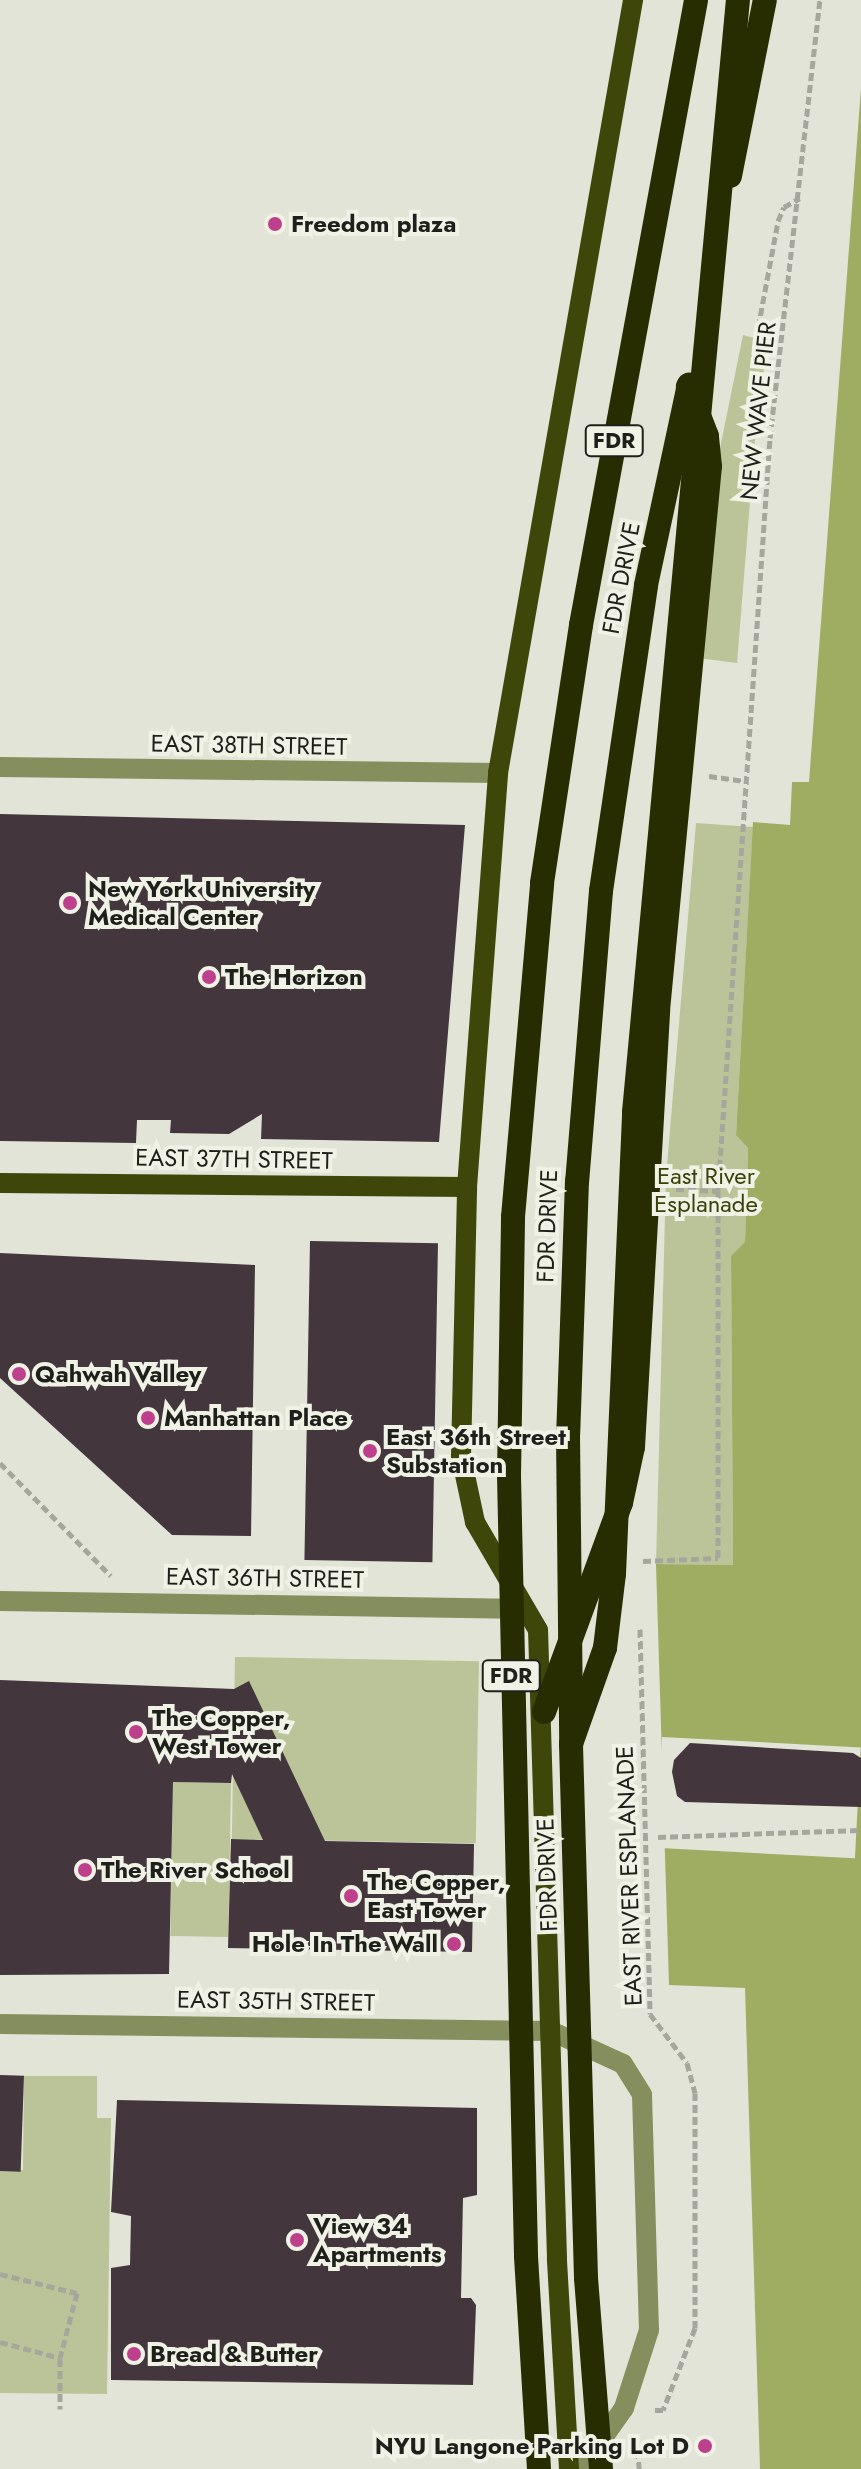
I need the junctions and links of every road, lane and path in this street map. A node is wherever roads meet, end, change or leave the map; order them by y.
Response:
1 (633, 0) edge
2 (696, 0) edge
3 (738, 0) edge
4 (765, 0) edge
5 (820, 0) edge
6 (800, 198) junction
7 (756, 339) dead end
8 (688, 387) junction
9 (0, 767) edge
10 (498, 773) junction
11 (696, 774) dead end
12 (745, 781) junction
13 (0, 1183) edge
14 (467, 1187) junction
15 (666, 1188) dead end
16 (718, 1191) junction
17 (0, 1463) edge
18 (639, 1577) dead end
19 (0, 1601) edge
20 (136, 1602) junction
21 (529, 1609) junction
22 (640, 1624) dead end
23 (544, 1712) junction
24 (571, 1744) junction
25 (861, 1830) edge
26 (658, 1837) dead end
27 (0, 2024) edge
28 (551, 2031) junction
29 (0, 2274) edge
30 (0, 2342) edge
31 (60, 2358) junction
32 (60, 2409) dead end
33 (663, 2410) dead end
34 (539, 2469) edge
35 (569, 2469) edge
36 (581, 2469) edge
37 (601, 2469) edge

1 - 10 main road, FDR DRIVE
2 - 34 highway, FDR DRIVE / FDR, bridge
3 - 24 highway, bridge
4 - 8 highway, FDR DRIVE / FDR
5 - 6 path, NEW WAVE PIER
6 - 7 path
6 - 12 path, NEW WAVE PIER
8 - 23 highway
8 - 24 highway, FDR DRIVE / FDR, bridge
9 - 10 street, EAST 38TH STREET
10 - 14 main road, FDR DRIVE
11 - 12 path
12 - 16 path, NEW WAVE PIER
13 - 14 main road, EAST 37TH STREET
14 - 21 main road, FDR DRIVE
15 - 16 path
16 - 18 path, NEW WAVE PIER
17 - 20 path
19 - 20 street, EAST 36TH STREET
20 - 21 street, EAST 36TH STREET
21 - 23 main road, FDR DRIVE
22 - 33 path, EAST RIVER ESPLANADE
23 - 28 main road, FDR DRIVE
24 - 37 highway, FDR DRIVE / FDR, bridge
25 - 26 path
27 - 28 street, EAST 35TH STREET
28 - 35 main road, FDR DRIVE
28 - 36 street
29 - 31 path
30 - 31 path
31 - 32 path

